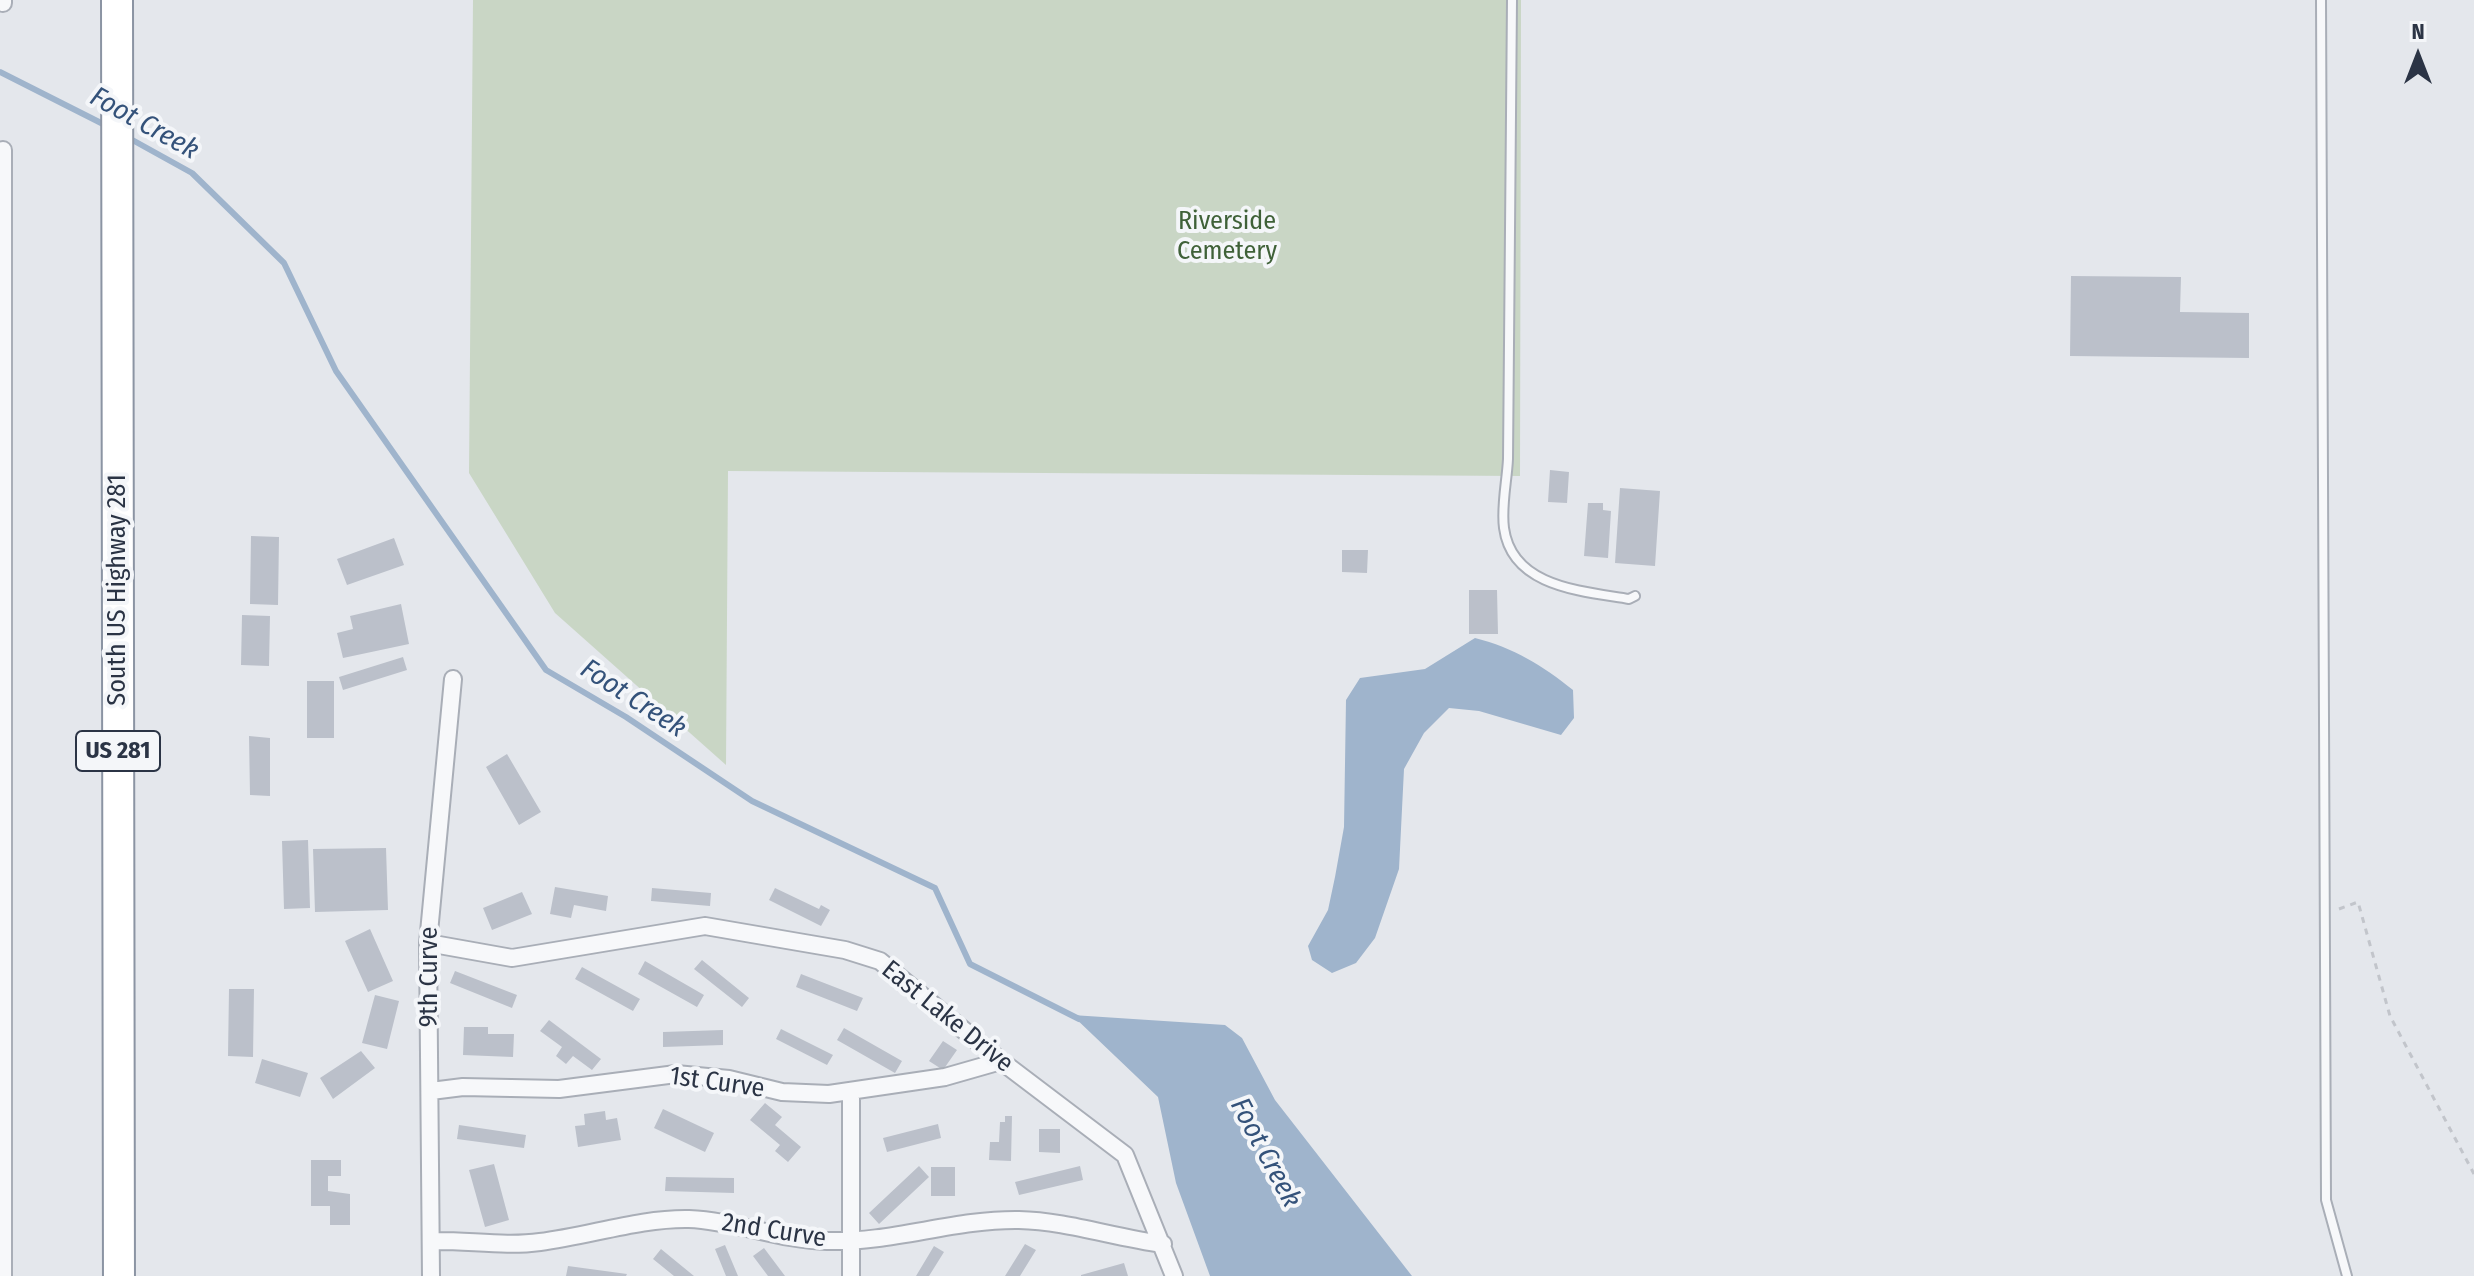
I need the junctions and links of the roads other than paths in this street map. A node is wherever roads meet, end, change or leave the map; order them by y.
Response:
1 (117, 0) edge
2 (1512, 0) edge
3 (2321, 0) edge
4 (3, 150) dead end
5 (1635, 596) dead end
6 (453, 679) dead end
7 (428, 943) junction
8 (1001, 1061) junction
9 (431, 1091) junction
10 (851, 1091) junction
11 (431, 1241) junction
12 (851, 1241) junction
13 (1163, 1244) junction
14 (3, 1276) edge
15 (119, 1276) edge
16 (431, 1276) edge
17 (851, 1276) edge
18 (1174, 1276) edge
19 (2347, 1276) edge

1 - 15 highway, South US Highway 281 / US 281
2 - 5 lane
3 - 19 lane
4 - 14 street
6 - 7 street, 9th Curve
7 - 8 street, East Lake Drive
7 - 9 street, 9th Curve
8 - 10 street, 1st Curve
8 - 13 street, East Lake Drive
9 - 10 street, 1st Curve
9 - 11 street, 9th Curve
10 - 12 street
11 - 12 street, 2nd Curve
11 - 16 street, 9th Curve
12 - 13 street, 2nd Curve
12 - 17 street
13 - 18 street, East Lake Drive

